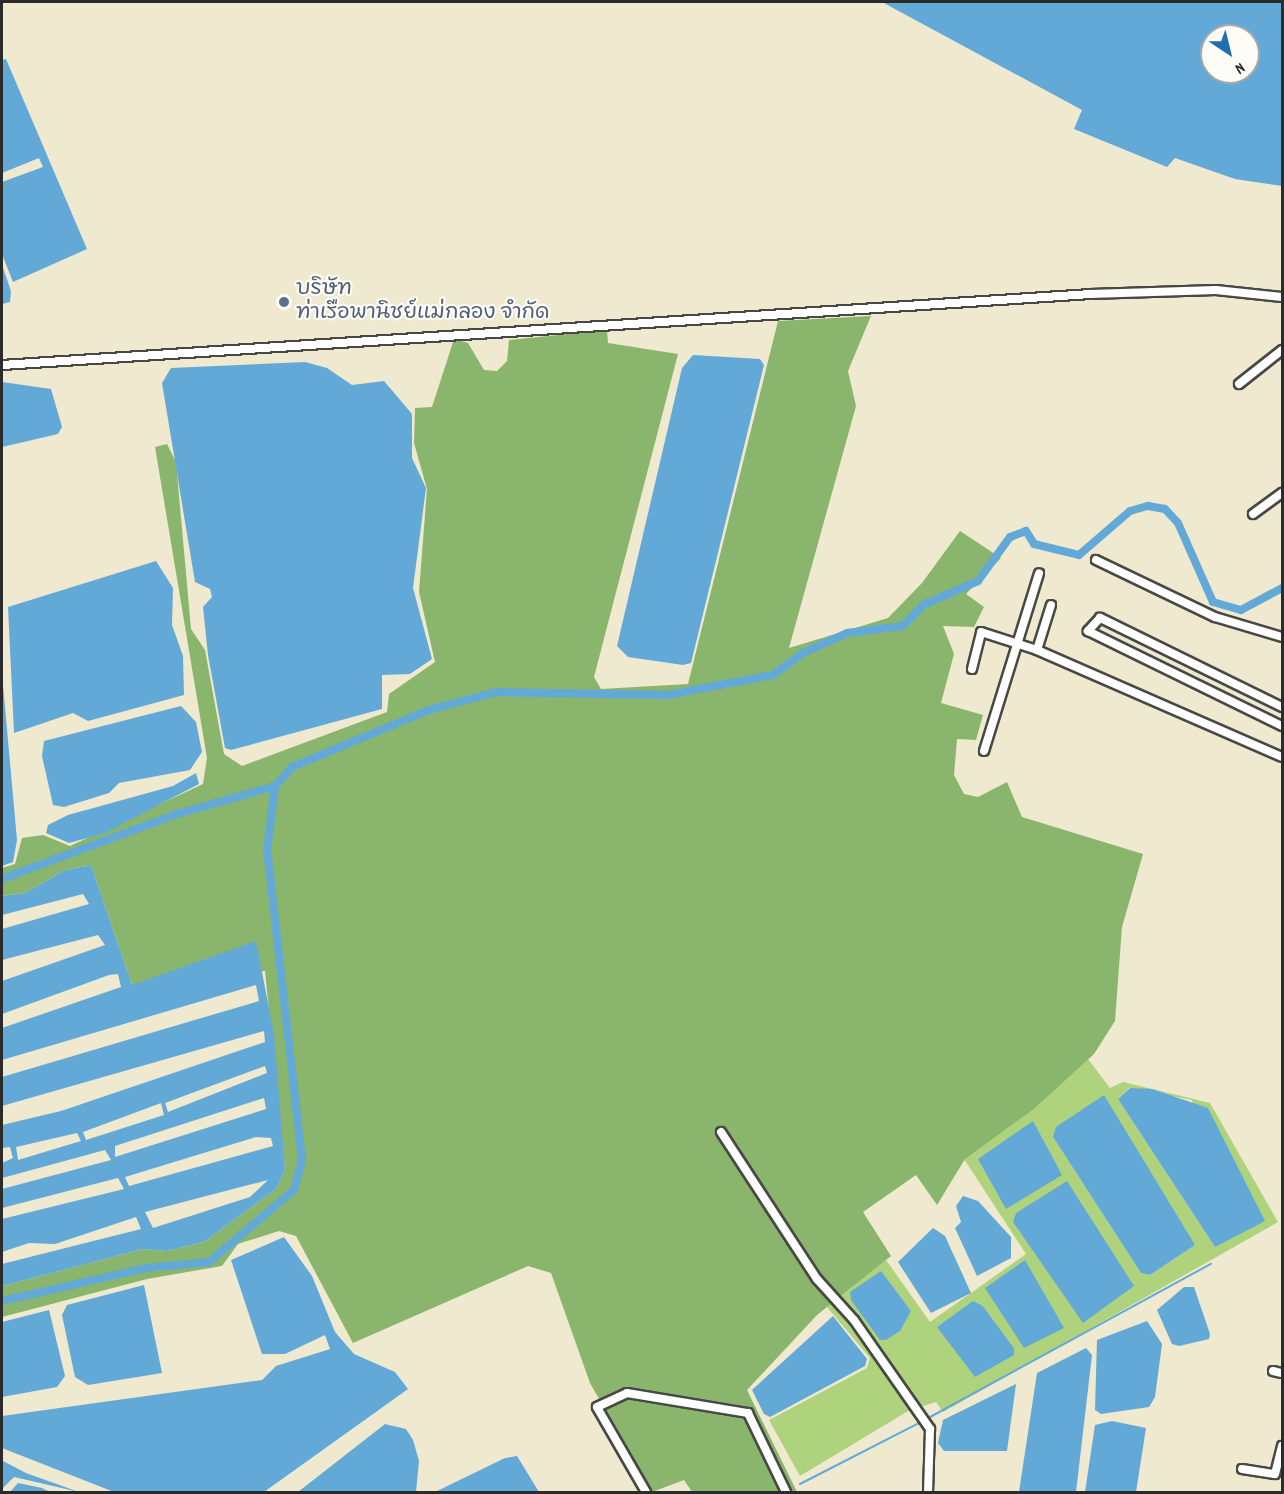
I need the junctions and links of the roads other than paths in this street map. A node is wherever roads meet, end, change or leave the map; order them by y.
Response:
1 (1282, 297) edge
2 (1282, 350) edge
3 (2, 365) edge
4 (1239, 384) dead end
5 (1282, 493) edge
6 (1253, 514) dead end
7 (1096, 560) dead end
8 (1039, 573) dead end
9 (1051, 605) dead end
10 (1282, 637) edge
11 (1017, 643) junction
12 (1036, 650) junction
13 (972, 669) dead end
14 (1282, 707) edge
15 (1282, 726) edge
16 (984, 751) dead end
17 (1282, 757) edge
18 (722, 1132) dead end
19 (1282, 1452) edge
20 (1242, 1470) dead end
21 (646, 1492) edge
22 (786, 1492) edge
23 (928, 1492) edge

1 - 3 street
2 - 4 street
5 - 6 street
7 - 10 street
8 - 11 street
9 - 12 street
11 - 12 street
11 - 13 street
11 - 16 street
12 - 17 street
14 - 15 street
18 - 23 street
19 - 20 street
21 - 22 street

